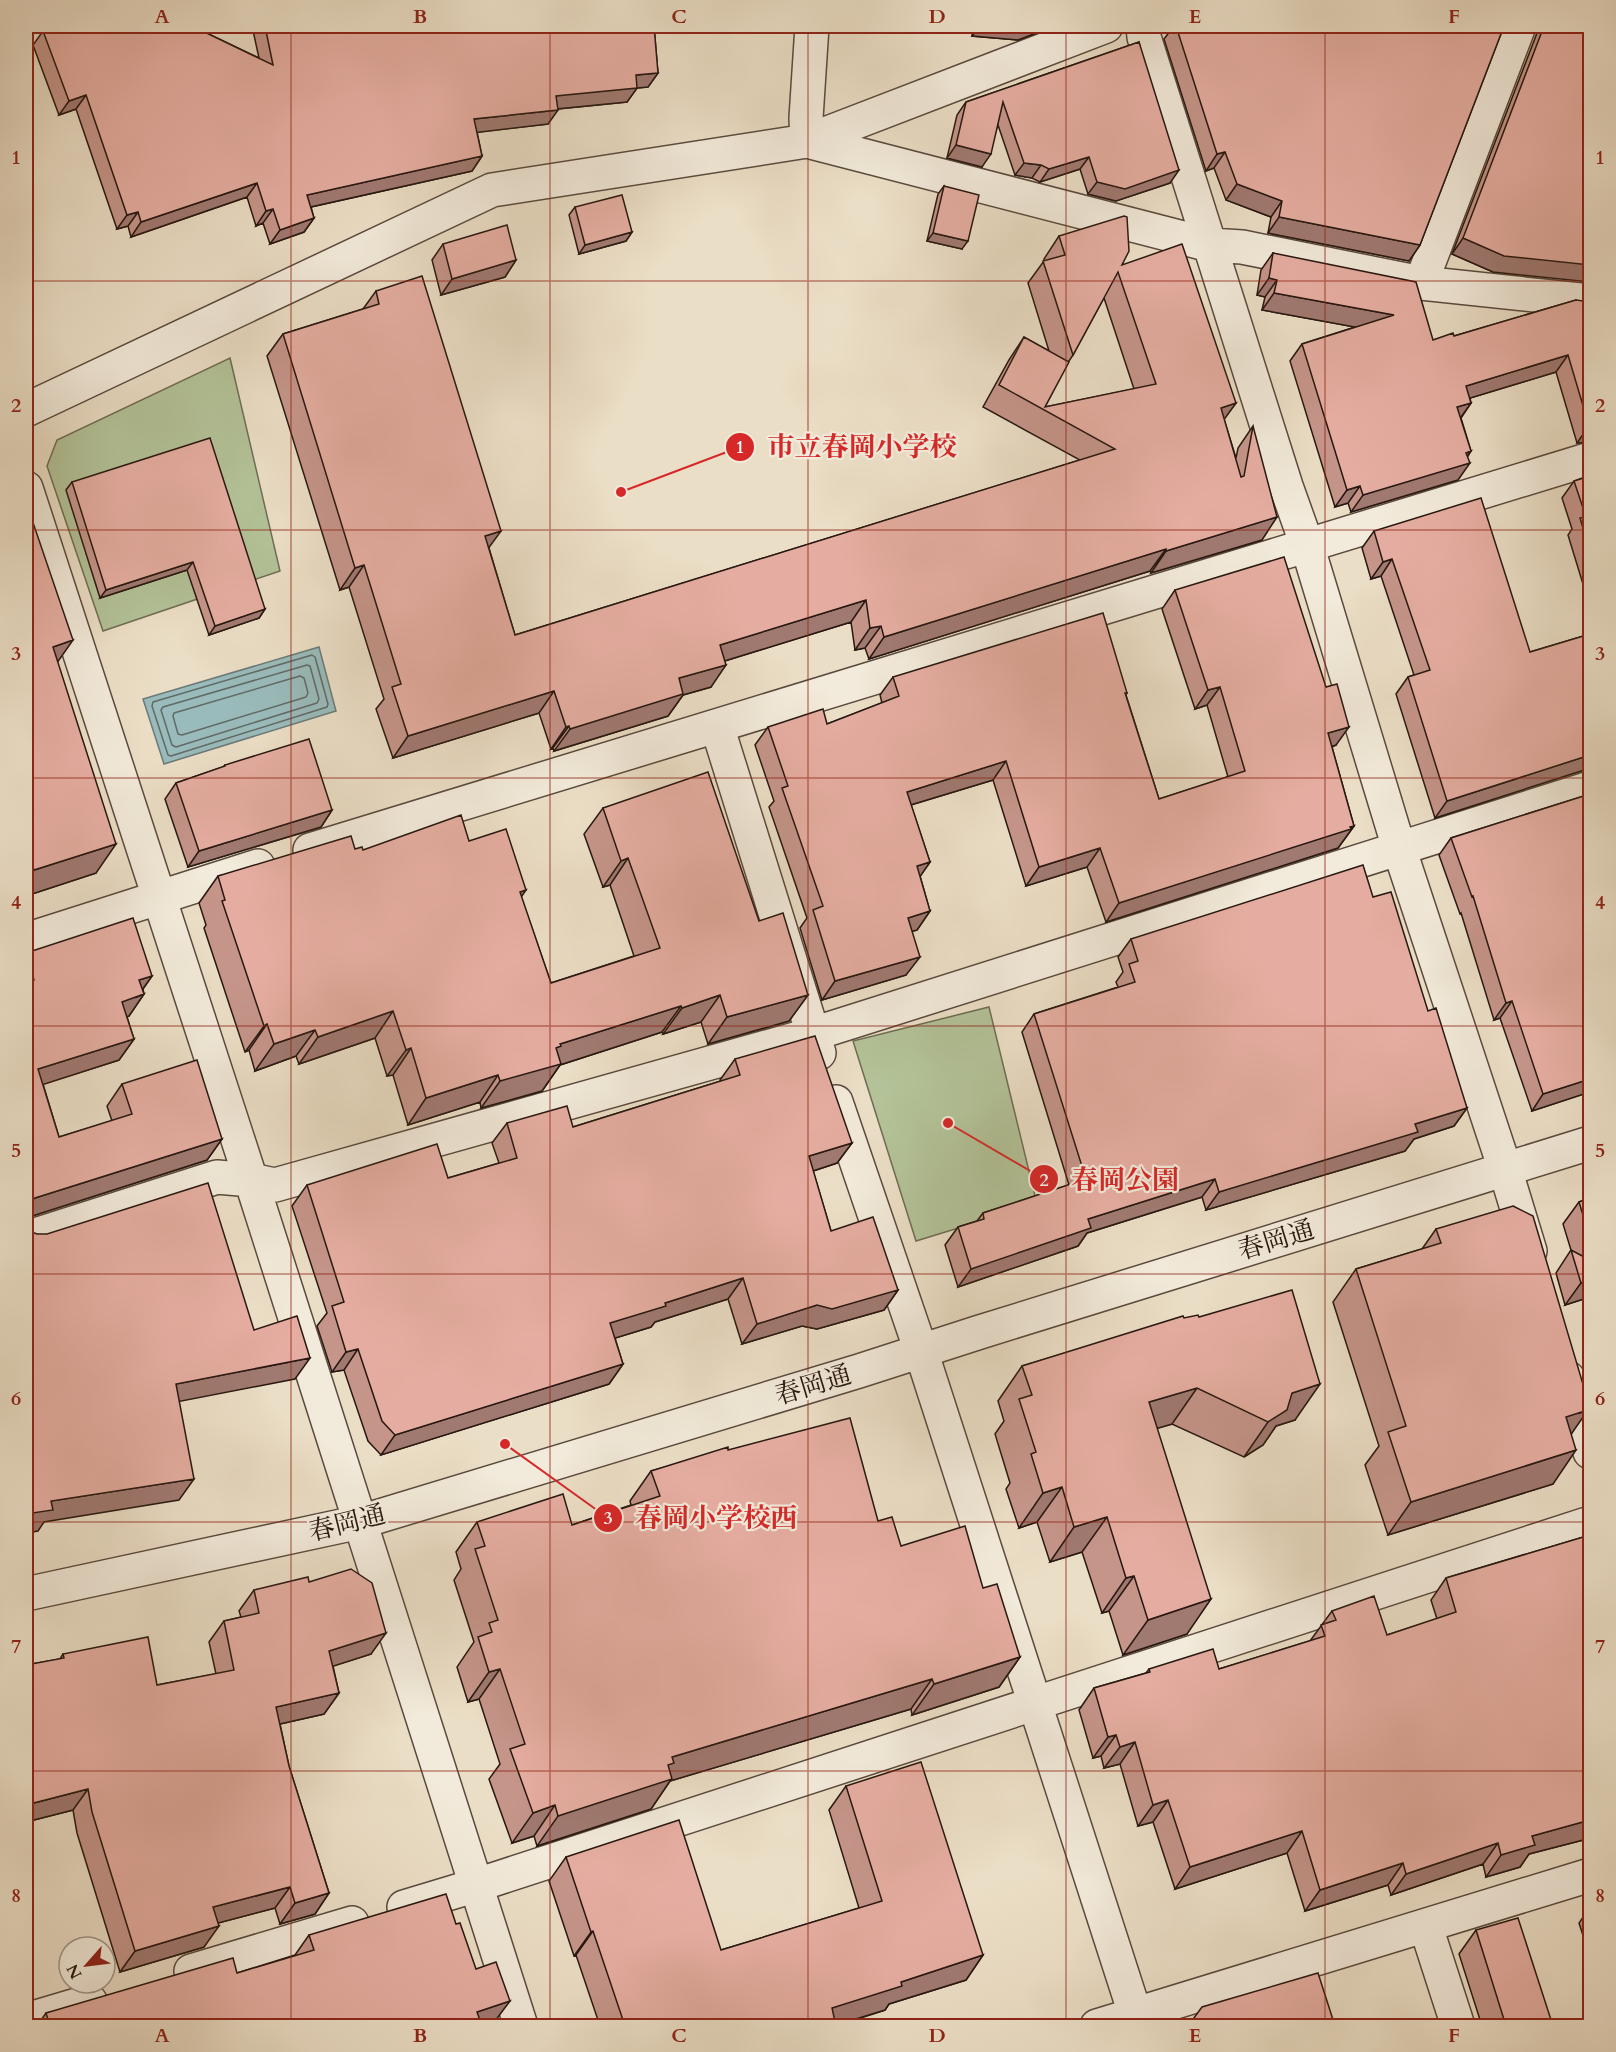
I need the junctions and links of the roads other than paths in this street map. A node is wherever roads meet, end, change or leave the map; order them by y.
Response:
1 (812, 26) edge
2 (1106, 26) edge
3 (1143, 26) edge
4 (1519, 26) edge
5 (807, 141) junction
6 (1210, 245) junction
7 (1421, 283) junction
8 (1590, 301) edge
9 (26, 410) edge
10 (1590, 459) edge
11 (26, 488) edge
12 (1307, 544) junction
13 (717, 726) junction
14 (1590, 788) edge
15 (1399, 848) junction
16 (159, 898) junction
17 (26, 939) edge
18 (813, 1034) junction
19 (1590, 1143) edge
20 (1505, 1169) junction
21 (251, 1180) junction
22 (26, 1238) edge
23 (1537, 1276) edge
24 (921, 1351) junction
25 (1560, 1353) edge
26 (1590, 1452) edge
27 (360, 1522) junction
28 (1590, 1523) edge
29 (26, 1594) edge
30 (1036, 1705) junction
31 (1590, 1875) edge
32 (477, 1885) junction
33 (1426, 1927) junction
34 (161, 1980) edge
35 (109, 1995) edge
36 (26, 2020) edge
37 (1137, 2021) edge
38 (522, 2026) edge
39 (1097, 2026) edge
40 (1458, 2026) edge

1 - 5 street
2 - 5 street
3 - 6 street
4 - 7 street
5 - 6 street
5 - 9 street
6 - 7 street
6 - 12 street
7 - 8 street
10 - 12 street
11 - 16 street
12 - 13 street
12 - 15 street
13 - 16 street
13 - 18 street
14 - 15 street
15 - 18 street
15 - 20 street
16 - 17 street
16 - 21 street
18 - 21 street
18 - 24 street
19 - 20 street, 春岡通
20 - 23 street
20 - 24 street, 春岡通
21 - 22 street
21 - 27 street
24 - 27 street, 春岡通
24 - 30 street
25 - 26 street
27 - 29 street, 春岡通
27 - 32 street
28 - 30 street
30 - 32 street
30 - 37 street
31 - 33 street
32 - 34 street
32 - 38 street
33 - 37 street
33 - 40 street
35 - 36 street
37 - 39 street

